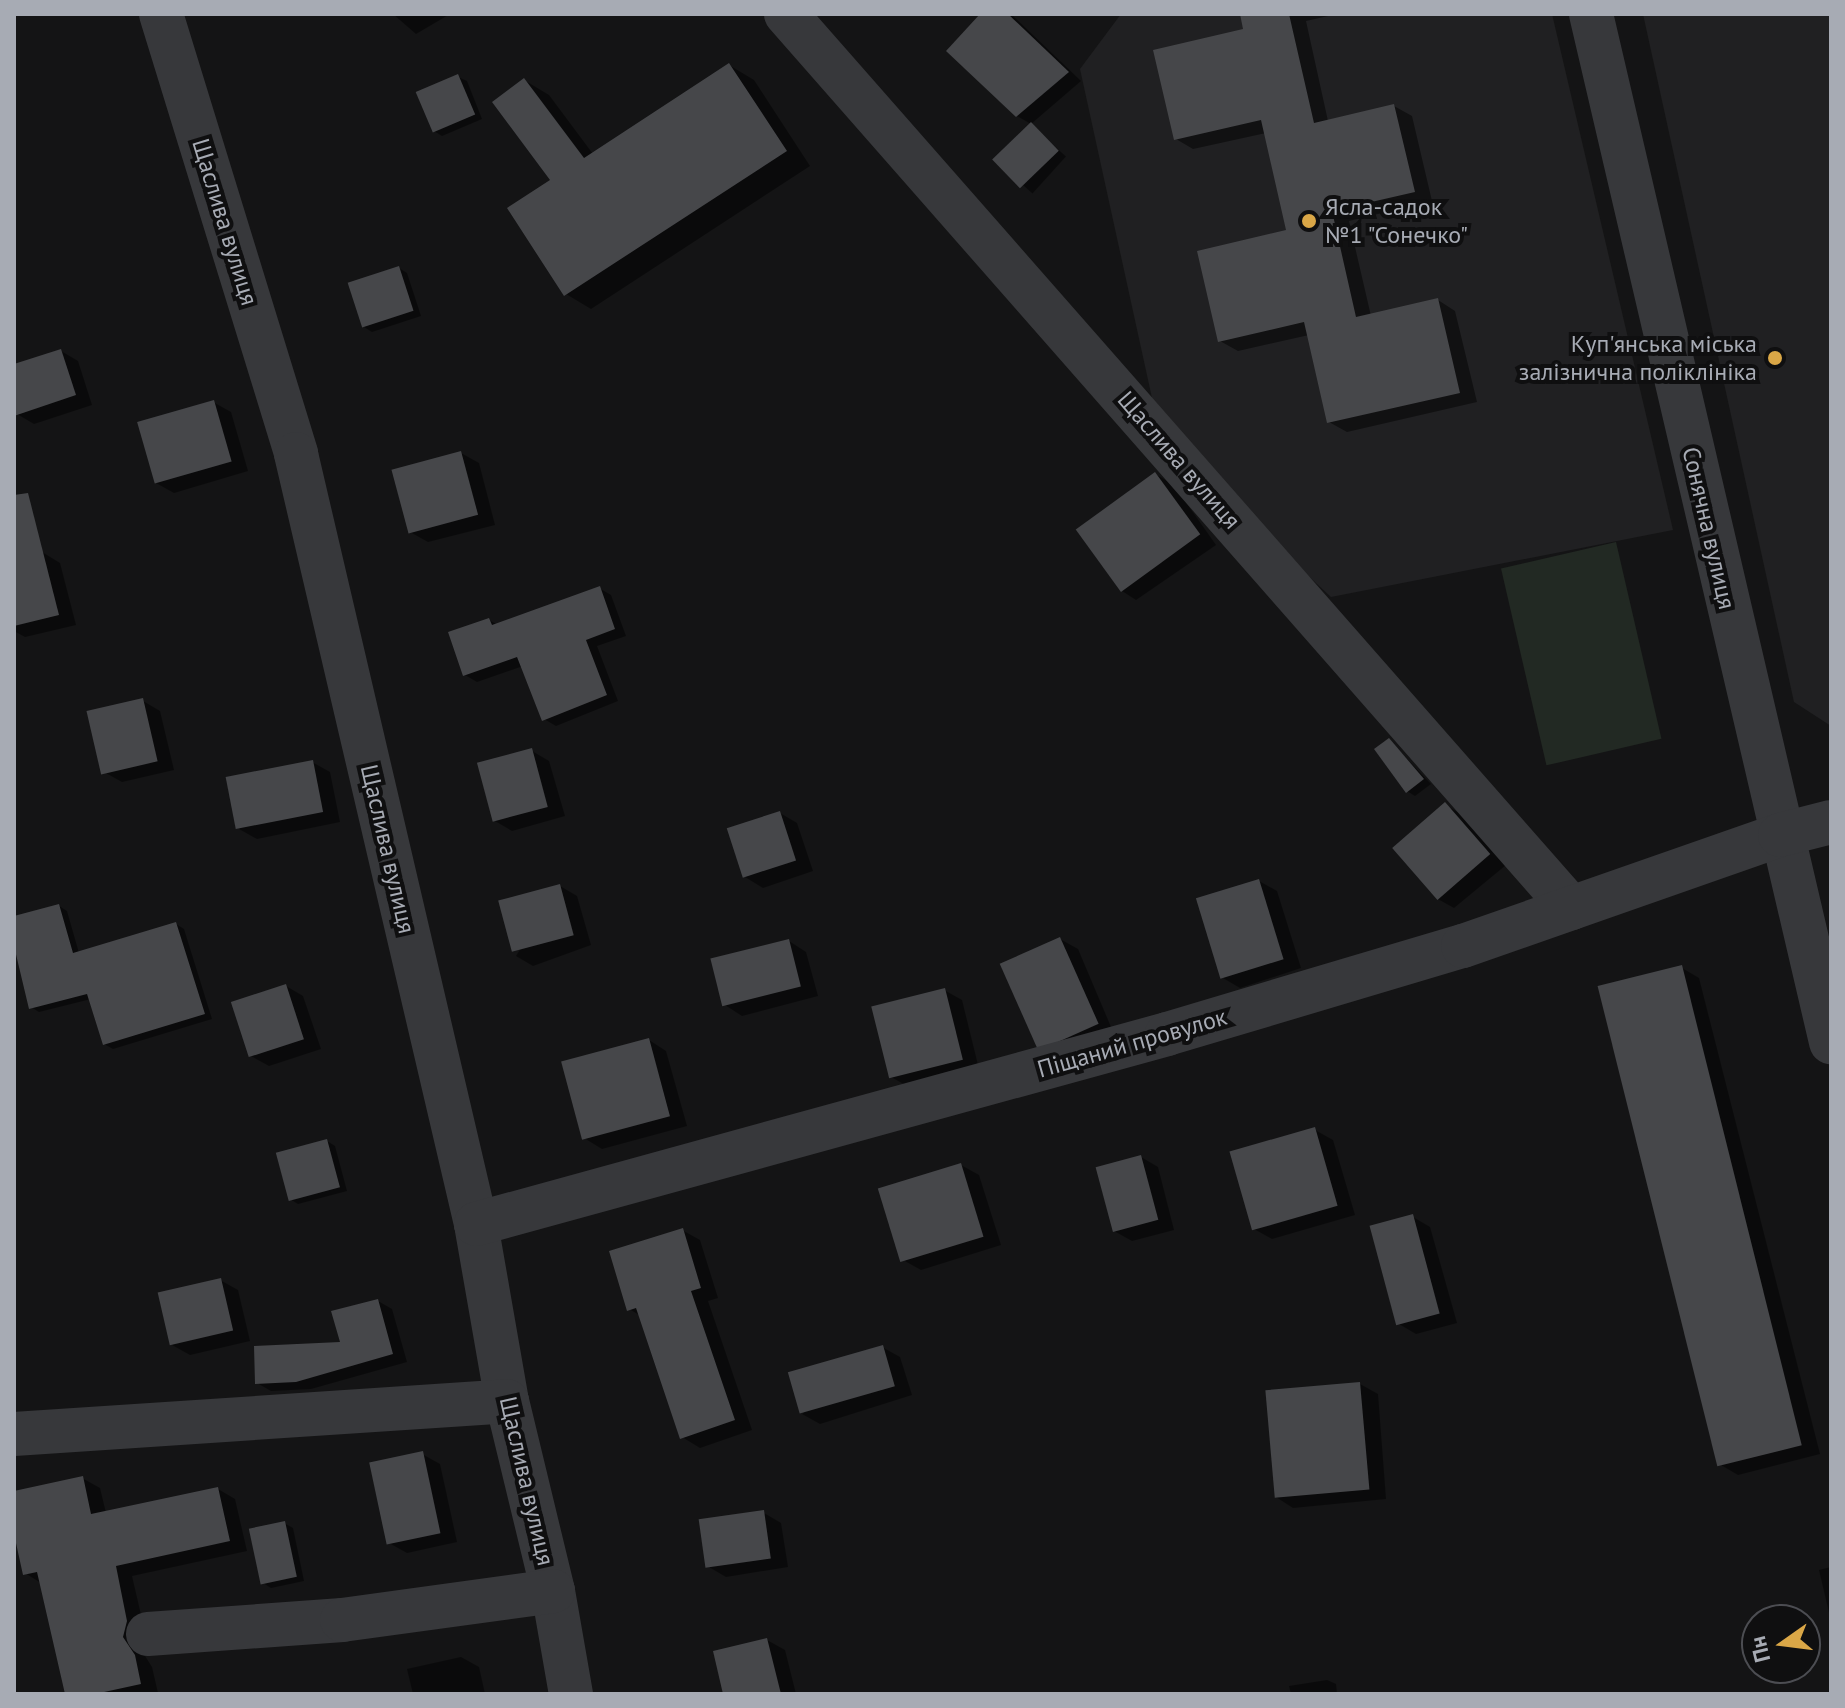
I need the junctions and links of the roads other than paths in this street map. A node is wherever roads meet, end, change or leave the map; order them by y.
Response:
1 (161, 14) edge
2 (786, 14) edge
3 (1591, 14) edge
4 (1831, 822) edge
5 (1780, 835) junction
6 (1571, 908) junction
7 (1831, 1042) edge
8 (476, 1224) junction
9 (507, 1401) junction
10 (14, 1434) edge
11 (553, 1591) junction
12 (148, 1634) dead end
13 (571, 1694) edge

1 - 8 street, Щаслива вулиця
2 - 6 street, Щаслива вулиця
3 - 5 street, Сонячна вулиця
4 - 5 street, Піщаний провулок
5 - 6 street, Піщаний провулок
5 - 7 street, Сонячна вулиця
6 - 8 street, Піщаний провулок
8 - 9 street, Щаслива вулиця
9 - 10 street
9 - 11 street, Щаслива вулиця
11 - 12 street
11 - 13 street, Щаслива вулиця

